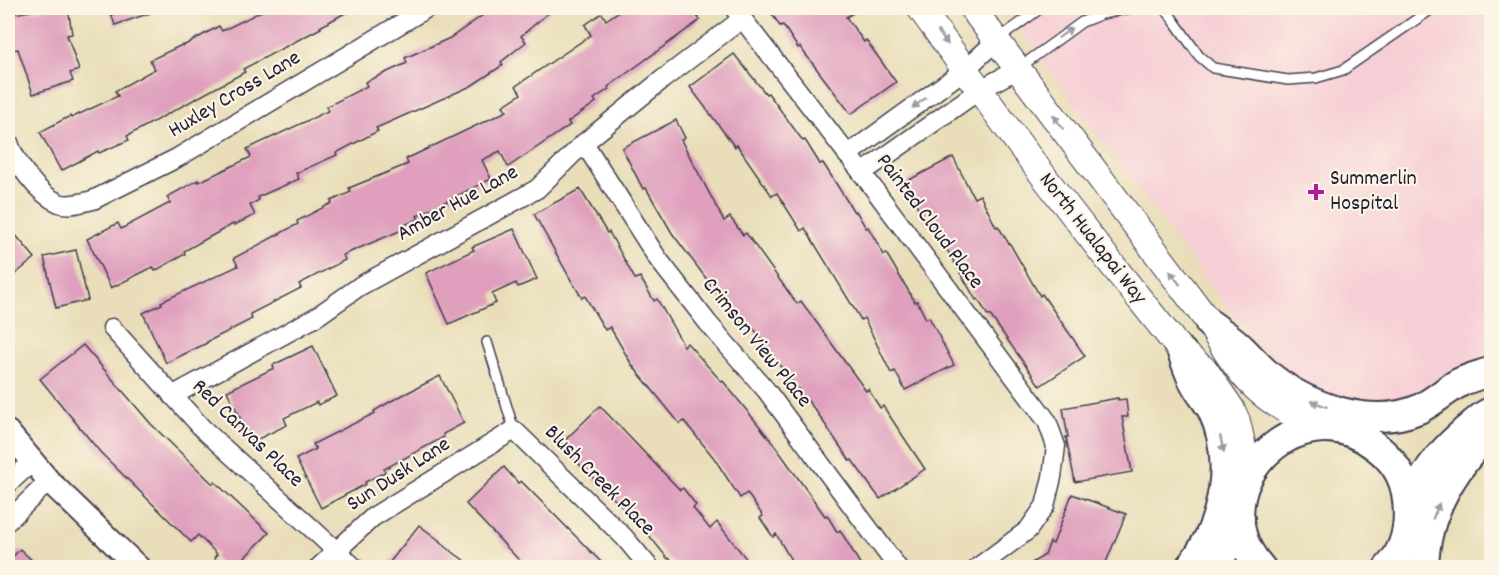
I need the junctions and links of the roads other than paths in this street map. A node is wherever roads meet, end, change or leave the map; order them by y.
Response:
1 (427, 8) edge
2 (920, 8) edge
3 (972, 8) edge
4 (1041, 8) edge
5 (1131, 8) edge
6 (1165, 8) edge
7 (1433, 8) edge
8 (738, 13) edge
9 (997, 40) junction
10 (1018, 69) junction
11 (973, 79) junction
12 (8, 140) edge
13 (584, 143) junction
14 (848, 154) junction
15 (862, 173) junction
16 (1210, 324) junction
17 (112, 328) dead end
18 (487, 342) dead end
19 (1182, 352) junction
20 (1491, 371) edge
21 (172, 396) junction
22 (1491, 411) edge
23 (1322, 429) junction
24 (514, 430) junction
25 (1491, 430) edge
26 (8, 432) edge
27 (1356, 434) junction
28 (32, 462) junction
29 (1249, 474) junction
30 (49, 481) junction
31 (8, 484) edge
32 (1408, 512) junction
33 (1240, 519) junction
34 (8, 521) edge
35 (334, 550) junction
36 (1399, 560) edge
37 (139, 567) edge
38 (318, 567) edge
39 (355, 567) edge
40 (650, 567) edge
41 (898, 567) edge
42 (977, 567) edge
43 (1189, 567) edge
44 (1214, 567) edge
45 (1261, 567) edge
46 (1424, 567) edge

1 - 12 street, Huxley Cross Lane
2 -> 11 main road, North Hualapai Way
3 - 9 main road, North Hualapai Way
4 - 9 lane
10 -> 5 lane
6 - 7 lane
8 - 13 street, Amber Hue Lane
8 - 14 street, Painted Cloud Place
9 - 10 main road, North Hualapai Way
9 - 11 street
10 - 11 street
16 -> 10 main road, North Hualapai Way
11 -> 14 street
11 - 15 street
11 - 19 main road, North Hualapai Way
13 - 21 street, Amber Hue Lane
13 - 41 street, Crimson View Place
14 - 15 street, Painted Cloud Place
15 - 42 street, Painted Cloud Place
20 -> 16 main road
16 - 23 main road, North Hualapai Way
17 - 21 street, Red Canvas Place
18 - 24 lane
19 - 29 main road, North Hualapai Way
19 -> 43 main road
20 - 27 main road
21 - 35 street, Red Canvas Place
22 - 32 main road
23 - 27 main road
23 - 29 main road
24 - 35 street, Sun Dusk Lane
24 - 40 street, Blush Creek Place
46 -> 25 main road
26 - 28 street
27 - 32 main road
28 - 30 street
28 - 31 street
29 - 33 main road
30 - 34 street
30 - 37 street
32 - 36 main road
33 - 44 main road
33 - 45 main road
35 - 38 street, Sun Dusk Lane
35 - 39 street, Red Canvas Place

